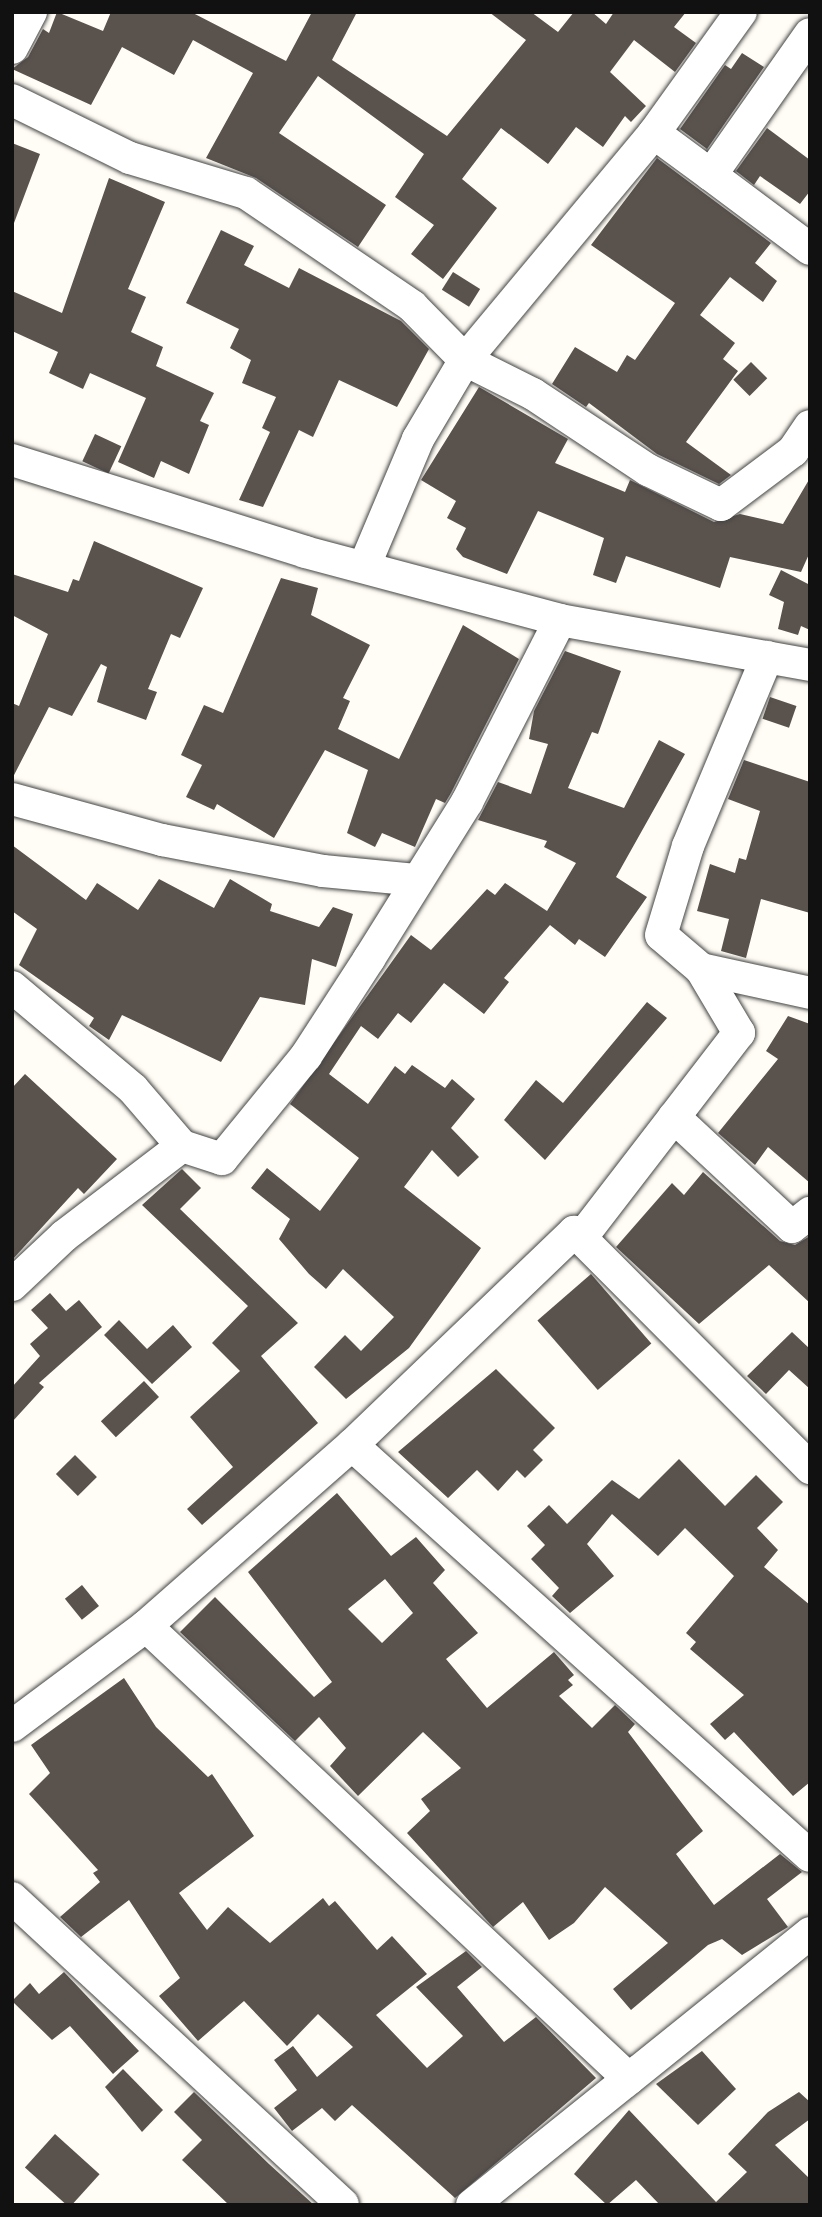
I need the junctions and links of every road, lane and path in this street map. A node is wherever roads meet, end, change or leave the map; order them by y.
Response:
1 (31, 12) edge
2 (741, 12) edge
3 (800, 12) edge
4 (810, 32) edge
5 (12, 48) edge
6 (12, 100) edge
7 (654, 133) junction
8 (711, 175) junction
9 (810, 248) edge
10 (465, 360) junction
11 (810, 426) edge
12 (12, 460) edge
13 (364, 567) junction
14 (560, 620) junction
15 (767, 657) junction
16 (810, 665) edge
17 (12, 799) edge
18 (416, 880) junction
19 (701, 969) junction
20 (12, 987) edge
21 (810, 993) edge
22 (674, 1117) junction
23 (182, 1146) junction
24 (810, 1213) edge
25 (581, 1238) junction
26 (12, 1285) edge
27 (352, 1445) junction
28 (810, 1468) edge
29 (146, 1626) junction
30 (12, 1726) edge
31 (810, 1856) edge
32 (12, 1898) edge
33 (810, 1933) edge
34 (629, 2080) junction
35 (343, 2205) edge
36 (472, 2205) edge

1 - 5 street
2 - 7 street
3 - 4 street
4 - 8 street
6 - 10 street
7 - 8 street
7 - 10 street
8 - 9 street
10 - 11 street
10 - 13 street
12 - 13 street
13 - 14 street
14 - 15 street
14 - 18 street
15 - 16 street
15 - 19 street
17 - 18 street
18 - 23 street
19 - 21 street
19 - 22 street
20 - 23 street
22 - 24 street
22 - 25 street
23 - 26 street
25 - 27 street
25 - 28 street
27 - 29 street
27 - 31 street
29 - 30 street
29 - 34 street
32 - 35 street
33 - 34 street
34 - 36 street

